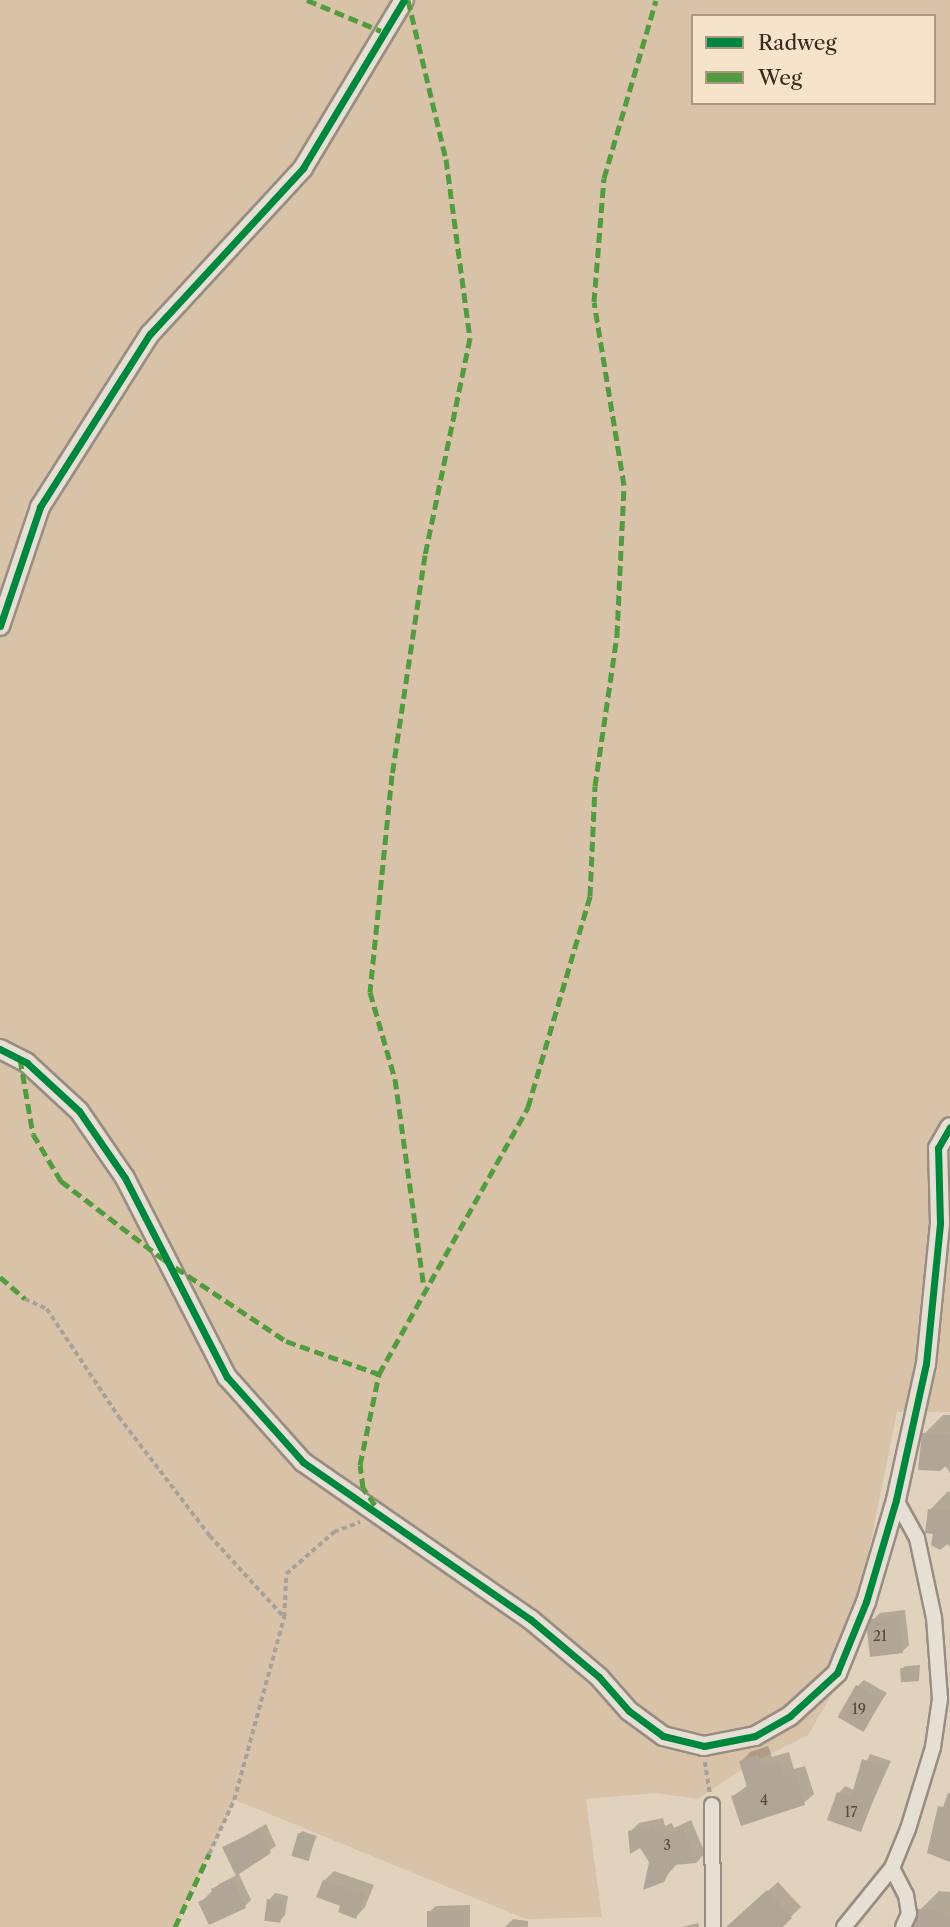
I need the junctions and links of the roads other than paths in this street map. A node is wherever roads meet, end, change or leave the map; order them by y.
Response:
1 (404, 0) edge
2 (0, 626) edge
3 (0, 1049) edge
4 (950, 1126) edge
5 (896, 1500) junction
6 (712, 1805) road end
7 (892, 1868) junction
8 (713, 1927) edge
9 (844, 1927) edge
10 (903, 1927) edge

1 - 2 street
3 - 5 street
4 - 5 street
5 - 7 street
6 - 8 street
7 - 9 street
7 - 10 street

